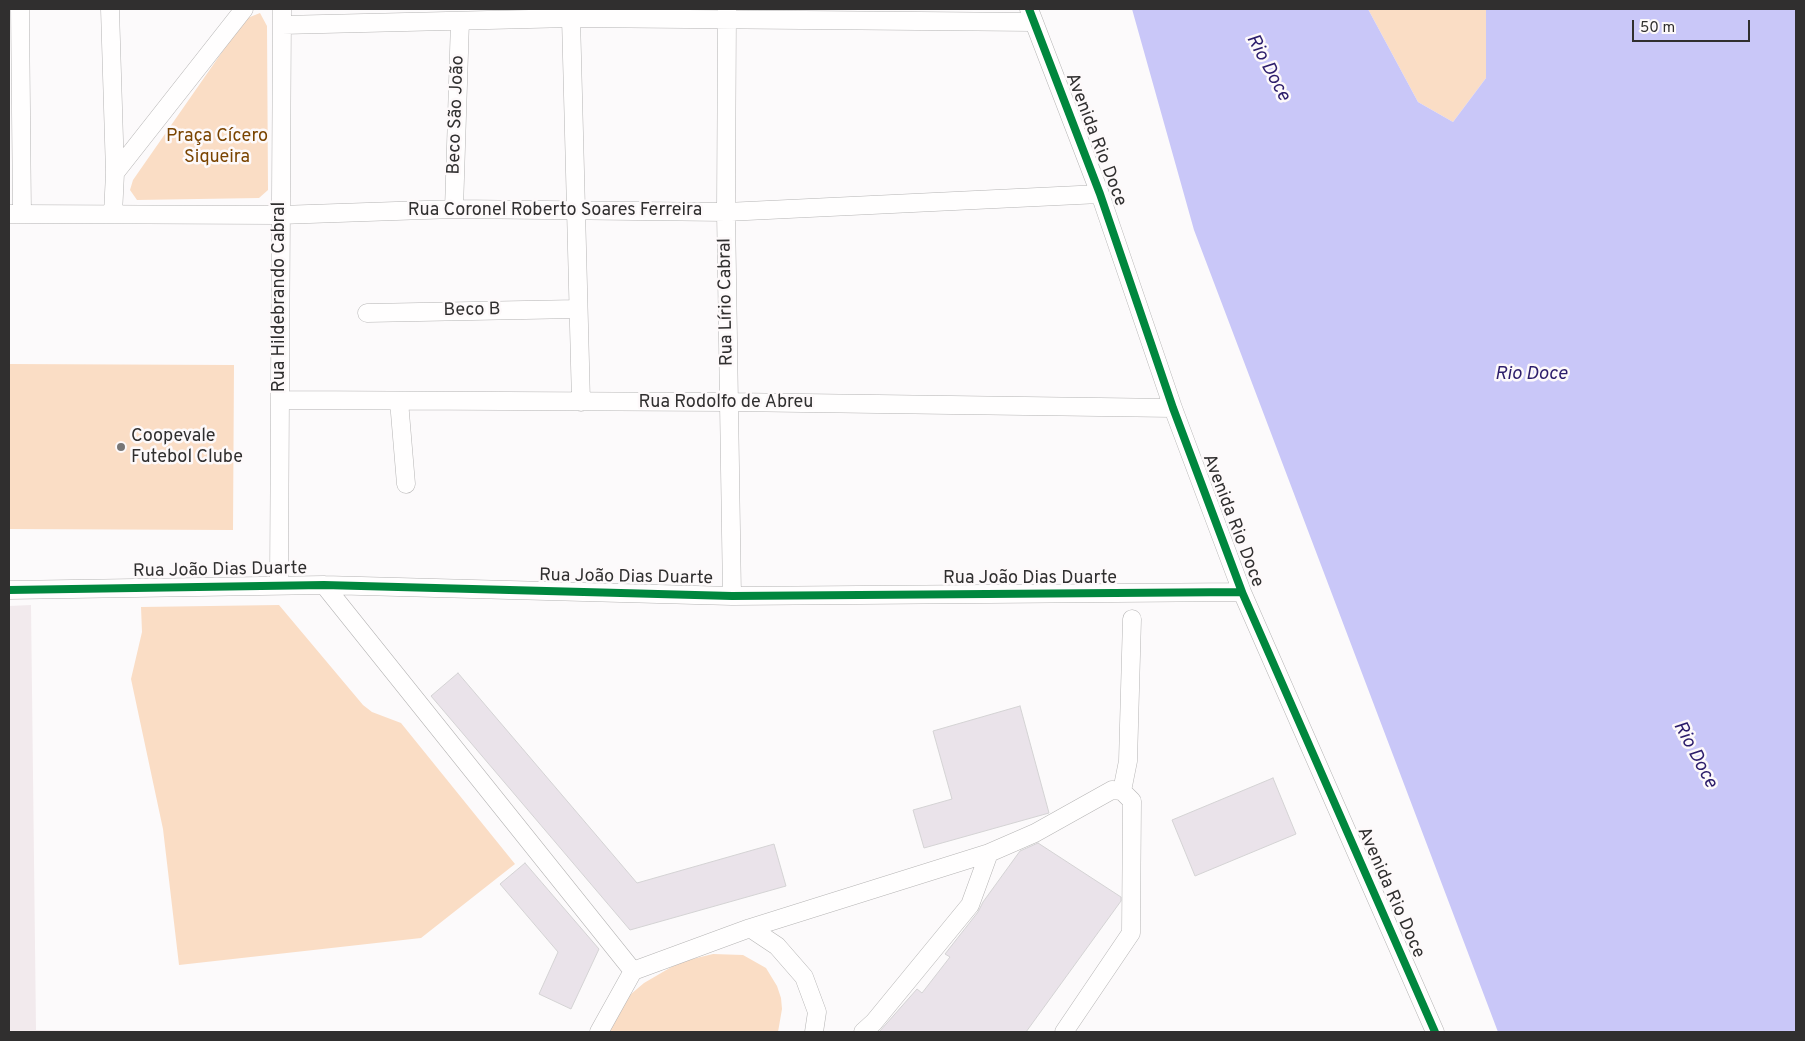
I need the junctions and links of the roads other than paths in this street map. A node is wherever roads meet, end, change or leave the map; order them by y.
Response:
1 (20, 9) edge
2 (110, 9) edge
3 (244, 9) edge
4 (726, 15) edge
5 (1032, 16) edge
6 (282, 17) edge
7 (571, 18) junction
8 (460, 21) junction
9 (115, 173) junction
10 (1100, 194) junction
11 (454, 209) junction
12 (577, 211) junction
13 (726, 212) junction
14 (15, 214) edge
15 (113, 214) junction
16 (280, 215) junction
17 (577, 309) junction
18 (367, 313) dead end
19 (280, 400) junction
20 (399, 401) junction
21 (581, 402) junction
22 (729, 402) junction
23 (1173, 408) junction
24 (406, 484) dead end
25 (279, 585) junction
26 (324, 585) junction
27 (9, 590) edge
28 (1242, 592) junction
29 (732, 596) junction
30 (1132, 619) dead end
31 (1122, 791) junction
32 (989, 853) junction
33 (750, 928) junction
34 (633, 970) junction
35 (599, 1032) edge
36 (814, 1032) edge
37 (863, 1032) edge
38 (1064, 1032) edge
39 (1435, 1032) edge

1 - 14 street
2 - 9 street
3 - 9 street
4 - 5 street
4 - 7 street
4 - 13 street, Rua Lírio Cabral
5 - 10 street, Avenida Rio Doce
6 - 8 street
6 - 16 street, Rua Hildebrando Cabral
7 - 8 street
7 - 12 street
8 - 11 street, Beco São João
9 - 15 street
10 - 13 street, Rua Coronel Roberto Soares Ferreira
10 - 23 street, Avenida Rio Doce
11 - 12 street, Rua Coronel Roberto Soares Ferreira
11 - 16 street, Rua Coronel Roberto Soares Ferreira
12 - 13 street, Rua Coronel Roberto Soares Ferreira
12 - 17 street
13 - 22 street, Rua Lírio Cabral
14 - 15 street, Rua Coronel Roberto Soares Ferreira
15 - 16 street, Rua Coronel Roberto Soares Ferreira
16 - 19 street, Rua Hildebrando Cabral
17 - 18 street, Beco B
17 - 21 street
19 - 20 street, Rua Rodolfo de Abreu
19 - 25 street, Rua Hildebrando Cabral
20 - 21 street, Rua Rodolfo de Abreu
20 - 24 street
21 - 22 street, Rua Rodolfo de Abreu
22 - 23 street, Rua Rodolfo de Abreu
22 - 29 street, Rua Lírio Cabral
23 - 28 street, Avenida Rio Doce
25 - 26 street, Rua João Dias Duarte
25 - 27 street, Rua João Dias Duarte
26 - 29 street, Rua João Dias Duarte
26 - 34 street
28 - 29 street, Rua João Dias Duarte
28 - 39 street, Avenida Rio Doce
30 - 31 street
31 - 32 street
31 - 38 street
32 - 33 street
32 - 37 street
33 - 34 street
33 - 36 street
34 - 35 street

